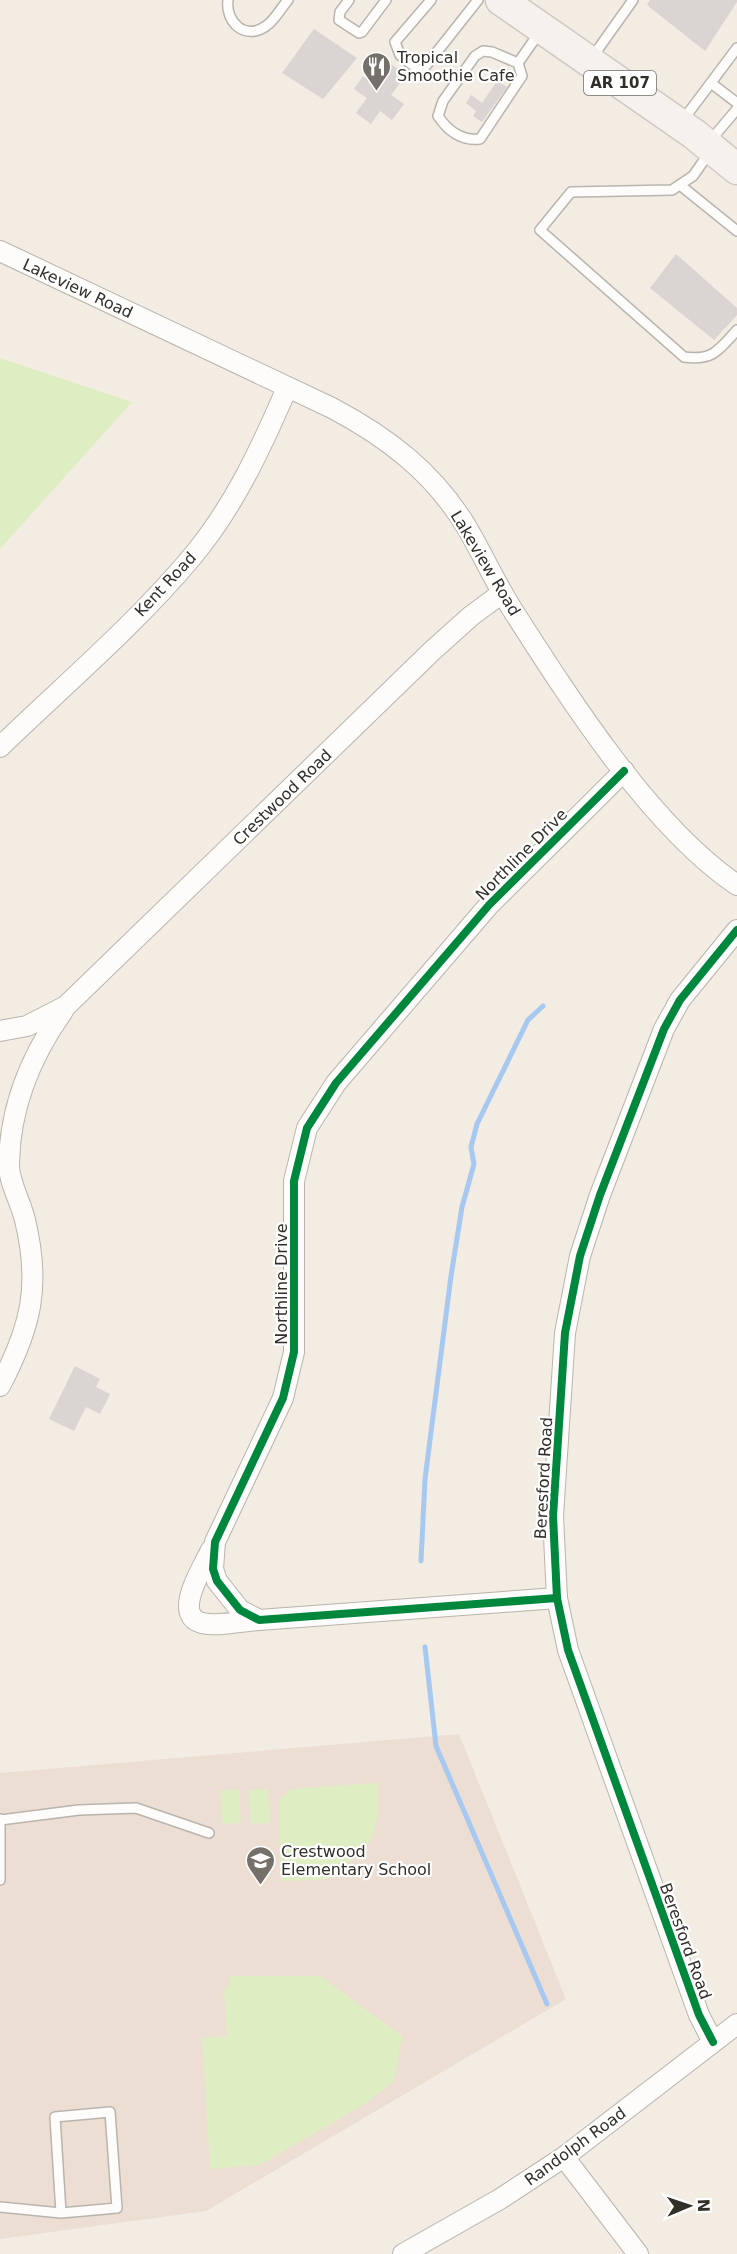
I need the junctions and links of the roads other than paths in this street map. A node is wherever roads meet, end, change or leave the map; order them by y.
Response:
1 (228, 0) edge
2 (288, 0) edge
3 (349, 0) edge
4 (386, 0) edge
5 (431, 0) edge
6 (478, 0) edge
7 (633, 0) edge
8 (512, 3) edge
9 (542, 29) junction
10 (737, 48) edge
11 (589, 62) junction
12 (518, 63) junction
13 (711, 83) junction
14 (737, 103) edge
15 (737, 109) edge
16 (679, 124) junction
17 (710, 147) junction
18 (737, 169) edge
19 (680, 185) junction
20 (737, 231) edge
21 (0, 251) edge
22 (737, 330) edge
23 (287, 388) junction
24 (502, 592) junction
25 (0, 747) edge
26 (624, 771) junction
27 (737, 885) edge
28 (737, 930) edge
29 (66, 1006) junction
30 (0, 1031) edge
31 (4, 1158) edge
32 (0, 1386) edge
33 (215, 1542) junction
34 (557, 1598) junction
35 (259, 1620) junction
36 (0, 1820) edge
37 (209, 1833) dead end
38 (0, 1880) edge
39 (737, 2024) edge
40 (713, 2042) junction
41 (564, 2157) junction
42 (0, 2207) edge
43 (61, 2213) junction
44 (403, 2254) edge
45 (638, 2254) edge

1 - 2 lane
3 - 4 lane
5 - 6 lane
7 - 11 lane
8 - 9 main road, AR 107
9 - 11 main road, AR 107
9 - 12 lane
10 - 13 lane
11 - 16 main road, AR 107
12 - 12 lane
13 - 14 lane
13 - 16 lane
15 - 17 lane
16 - 17 main road, AR 107
17 - 18 main road, AR 107
17 - 19 lane
19 - 20 lane
19 - 22 lane
21 - 23 street, Lakeview Road
23 - 24 street, Lakeview Road
23 - 25 street, Kent Road
24 - 26 street, Lakeview Road
24 - 29 street, Crestwood Road
26 - 27 street, Lakeview Road
26 - 33 street, Northline Drive
28 - 34 street, Beresford Road
29 - 30 street, Crestwood Road
29 - 31 street, Crestwood Road
31 - 32 street, Crestwood Road
33 - 35 street, Northline Drive
33 - 35 street, Northline Drive
34 - 35 street, Northline Drive
34 - 40 street, Beresford Road
36 - 37 lane
36 - 38 lane
39 - 40 street, Randolph Road
40 - 41 street, Randolph Road
41 - 44 street, Randolph Road
41 - 45 street
42 - 43 lane
43 - 43 lane

